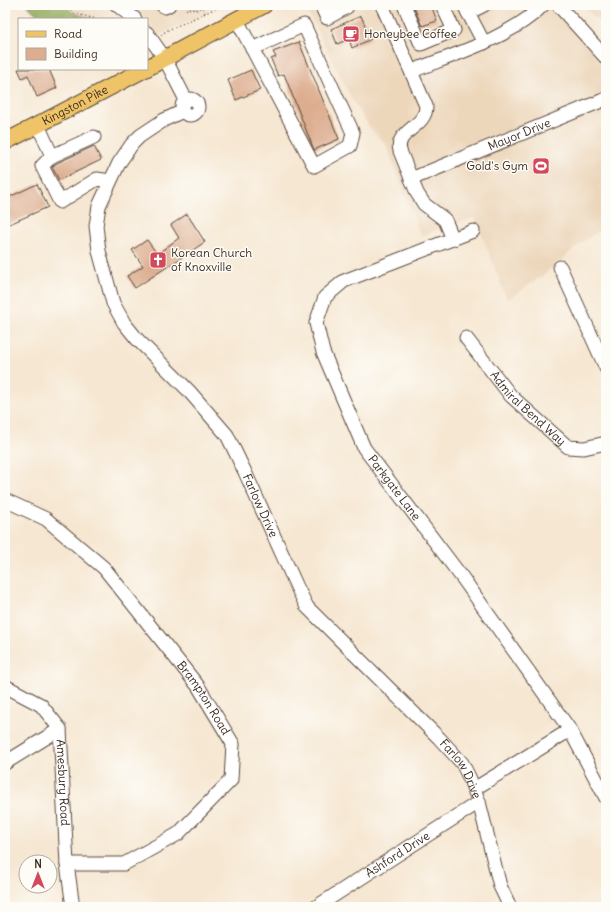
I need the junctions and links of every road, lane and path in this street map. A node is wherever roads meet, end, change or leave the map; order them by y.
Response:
1 (65, 5) edge
2 (117, 5) edge
3 (162, 5) edge
4 (169, 5) edge
5 (185, 5) edge
6 (196, 5) edge
7 (201, 5) edge
8 (223, 5) edge
9 (264, 5) edge
10 (321, 5) edge
11 (382, 5) edge
12 (404, 5) edge
13 (442, 5) edge
14 (484, 5) edge
15 (543, 5) edge
16 (558, 5) edge
17 (347, 7) dead end
18 (205, 13) junction
19 (469, 13) edge
20 (93, 18) edge
21 (134, 18) edge
22 (237, 20) junction
23 (454, 30) junction
24 (150, 37) edge
25 (484, 43) junction
26 (421, 44) junction
27 (252, 49) junction
28 (404, 53) junction
29 (606, 58) edge
30 (165, 59) junction
31 (148, 67) edge
32 (142, 70) edge
33 (412, 71) junction
34 (606, 99) edge
35 (38, 125) junction
36 (94, 137) dead end
37 (5, 142) edge
38 (52, 156) junction
39 (411, 179) junction
40 (110, 181) junction
41 (473, 231) dead end
42 (453, 239) junction
43 (560, 267) dead end
44 (466, 338) dead end
45 (606, 368) edge
46 (606, 443) edge
47 (5, 500) edge
48 (5, 686) edge
49 (60, 729) junction
50 (570, 730) junction
51 (5, 763) edge
52 (474, 789) junction
53 (606, 798) edge
54 (479, 802) junction
55 (67, 864) junction
56 (73, 907) edge
57 (316, 907) edge
58 (510, 907) edge

1 - 20 path
2 - 21 street
3 - 4 street
5 - 6 path
7 - 18 path
8 - 18 path
9 - 22 main road, Kingston Pike
10 - 17 street
11 - 28 street
12 - 26 street
13 - 23 street
14 - 19 street
15 - 25 street
16 - 29 street
18 - 24 path
19 - 23 street
19 - 25 street
22 - 27 street
22 - 30 main road, Kingston Pike
23 - 26 street
24 - 30 street, Farlow Drive
25 - 33 street
26 - 28 street
27 - 27 street
28 - 33 street
30 - 31 main road, Kingston Pike
30 - 40 street, Farlow Drive
32 - 35 main road, Kingston Pike
33 - 39 street
34 - 39 street, Mayor Drive
35 - 37 main road, Kingston Pike
35 - 38 street
36 - 38 street
38 - 40 street
39 - 42 street
40 - 52 street, Farlow Drive
41 - 42 street, Parkgate Lane
42 - 50 street, Parkgate Lane
43 - 45 street
44 - 46 street, Admiral Bend Way
47 - 55 street, Brampton Road
48 - 49 street, Amesbury Road
49 - 51 street
49 - 55 street, Amesbury Road
50 - 52 street
50 - 53 street, Parkgate Lane
52 - 54 street, Farlow Drive
54 - 57 street, Ashford Drive
54 - 58 street, Farlow Drive
55 - 56 street, Amesbury Road

